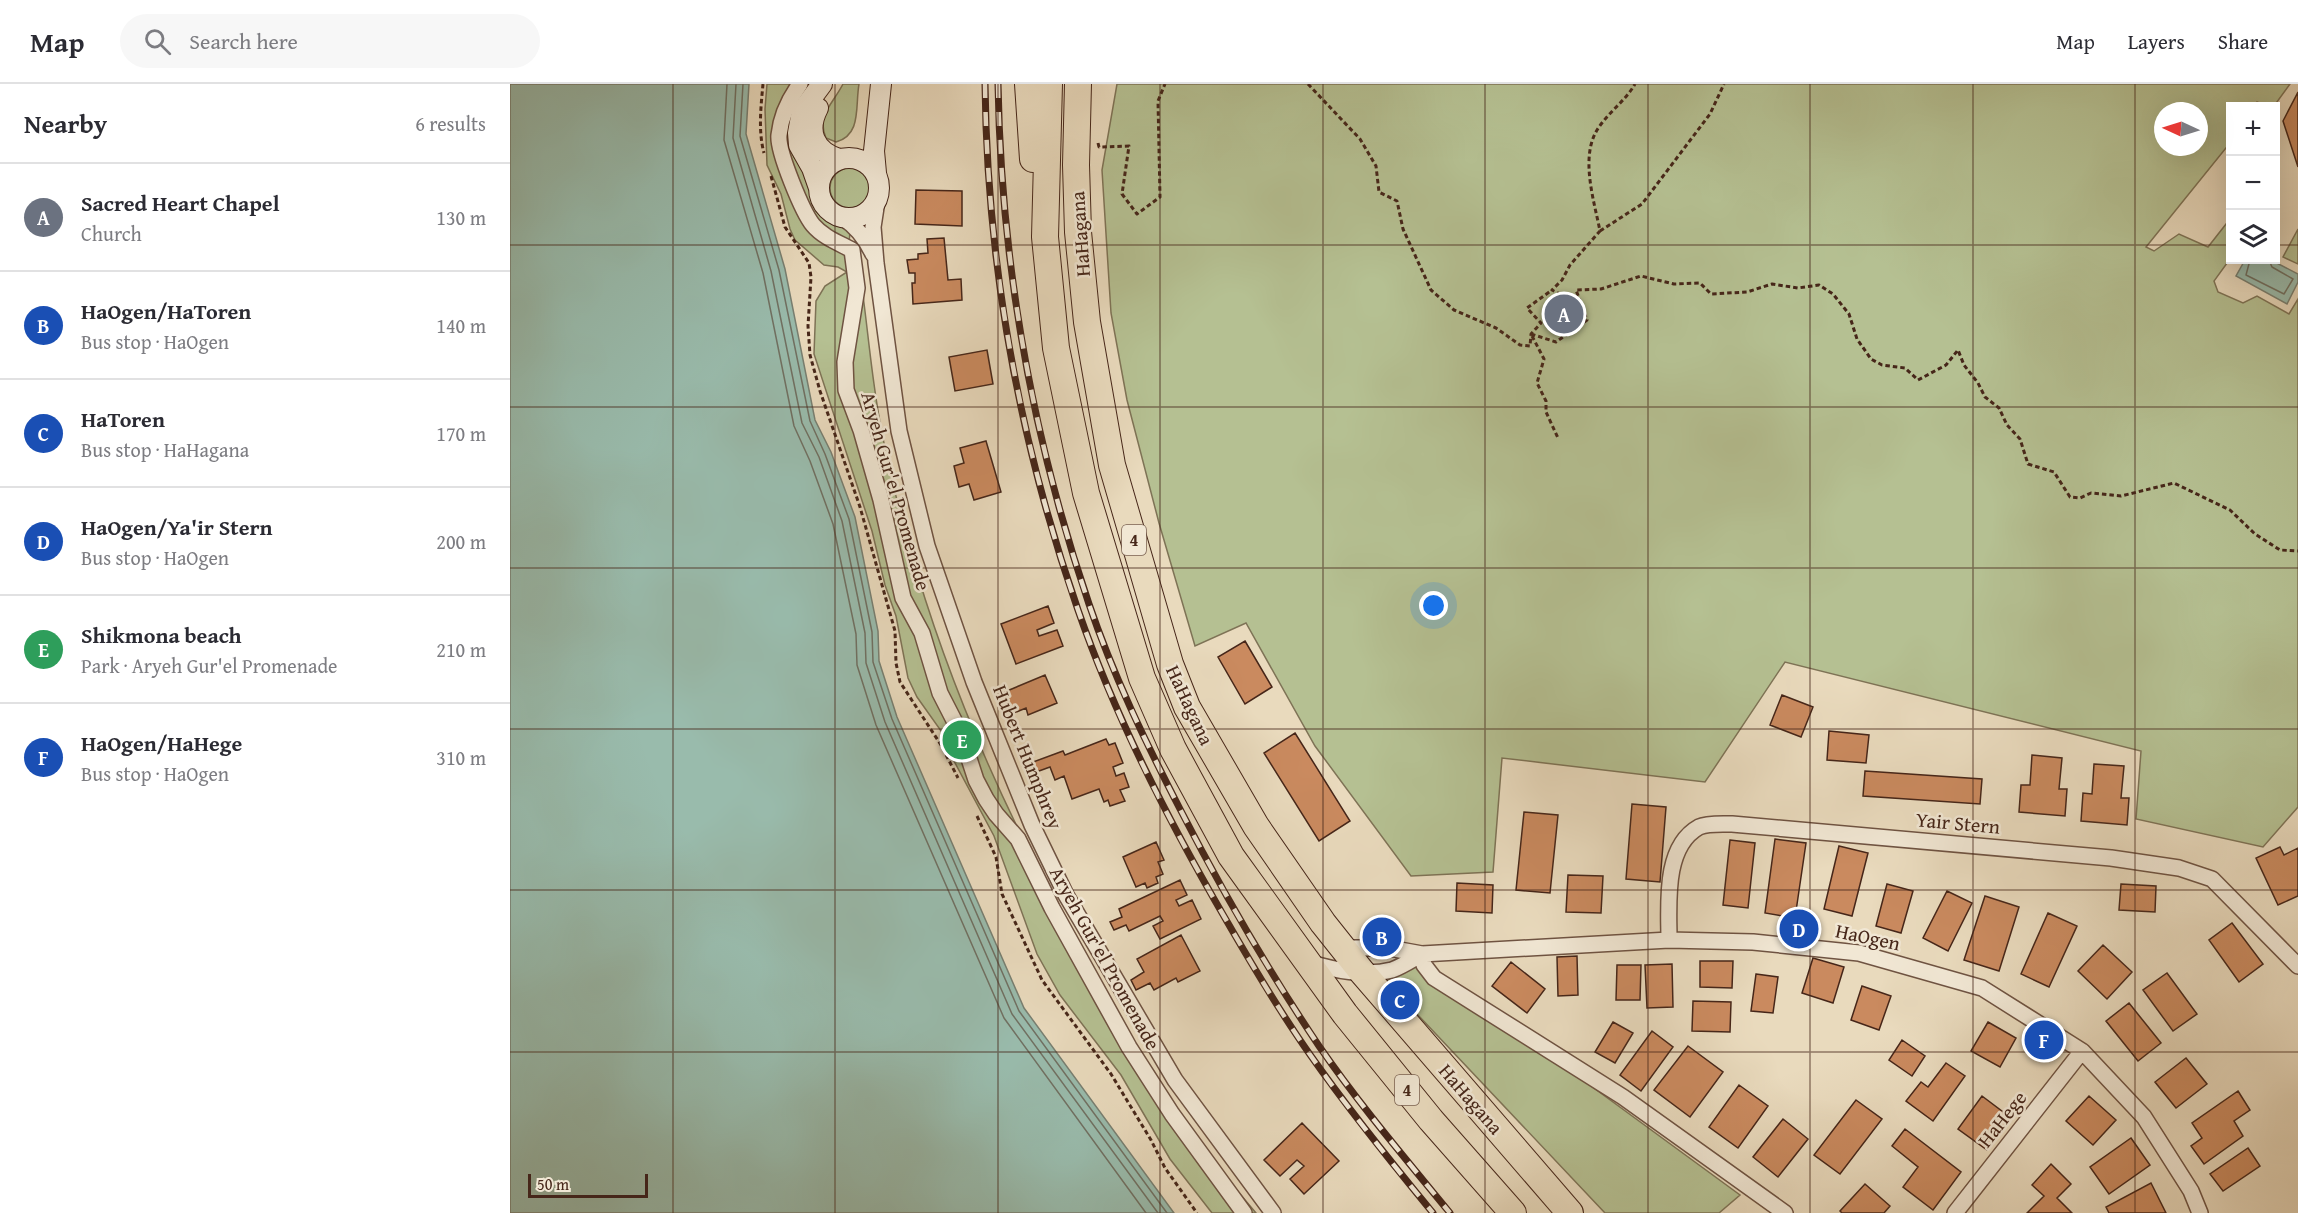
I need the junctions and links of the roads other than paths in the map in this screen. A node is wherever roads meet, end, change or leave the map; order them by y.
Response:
1 (800, 84) edge
2 (822, 84) edge
3 (833, 84) edge
4 (879, 84) edge
5 (1028, 84) edge
6 (1050, 84) edge
7 (1078, 84) edge
8 (843, 158) junction
9 (876, 173) junction
10 (819, 188) junction
11 (877, 201) junction
12 (843, 218) junction
13 (1045, 237) junction
14 (876, 263) junction
15 (1669, 940) junction
16 (1342, 948) junction
17 (1422, 954) junction
18 (1306, 962) junction
19 (2298, 966) edge
20 (1362, 972) junction
21 (2082, 1051) junction
22 (1244, 1213) edge
23 (1274, 1213) edge
24 (1513, 1213) edge
25 (1570, 1213) edge
26 (1785, 1213) edge
27 (1955, 1213) edge
28 (2200, 1213) edge

1 - 22 street, Aryeh Gur'el Promenade
2 - 10 street
3 - 8 street
4 - 8 street
4 - 9 street
5 - 13 highway
6 - 13 highway, HaHagana / 4
7 - 16 highway, HaHagana / 4
8 - 9 street
8 - 10 street
9 - 11 street
10 - 12 street
11 - 12 street
11 - 14 street, Hubert Humphrey
12 - 14 street, Hubert Humphrey
13 - 18 highway, HaHagana / 4
14 - 23 street, Hubert Humphrey
15 - 17 street, HaOgen
15 - 19 street, Yair Stern
15 - 21 street, HaOgen
16 - 17 street, HaOgen
16 - 20 highway, HaHagana / 4
17 - 20 street, HaOgen
17 - 26 street
18 - 20 street, HaOgen
18 - 24 highway, HaHagana / 4
20 - 25 highway, HaHagana / 4
21 - 27 street, HaHege
21 - 28 street, HaOgen

